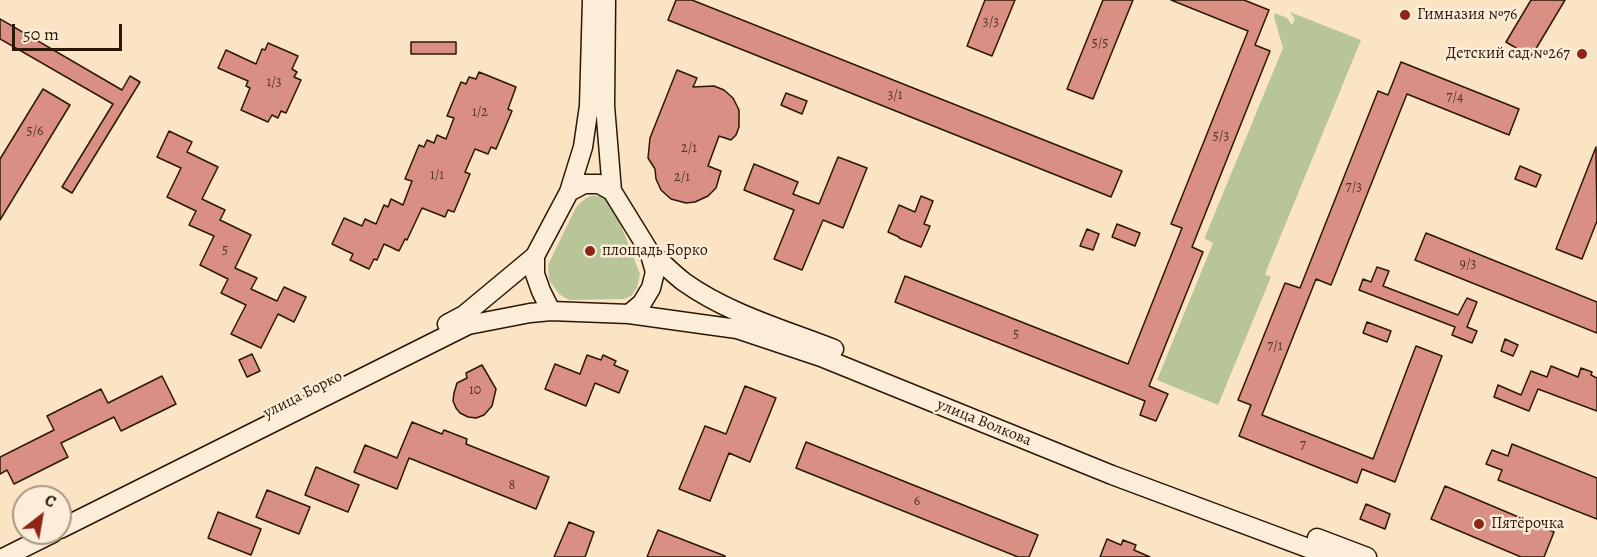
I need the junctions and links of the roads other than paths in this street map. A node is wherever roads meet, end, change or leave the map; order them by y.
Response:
1 (592, 0) edge
2 (606, 0) edge
3 (612, 191) junction
4 (569, 192) junction
5 (649, 251) junction
6 (535, 256) junction
7 (551, 311) junction
8 (629, 314) junction
9 (72, 511) edge
10 (72, 524) edge
11 (29, 545) edge
12 (5, 557) edge
13 (1332, 557) edge
14 (1367, 557) edge

1 - 4 main road
2 - 3 main road
3 - 4 main road
3 - 5 main road
4 - 6 main road
5 - 8 main road
5 - 14 main road, улица Волкова
6 - 7 main road
6 - 9 main road, улица Борко
7 - 8 main road
7 - 10 main road, улица Борко
8 - 13 main road, улица Волкова
11 - 12 main road

